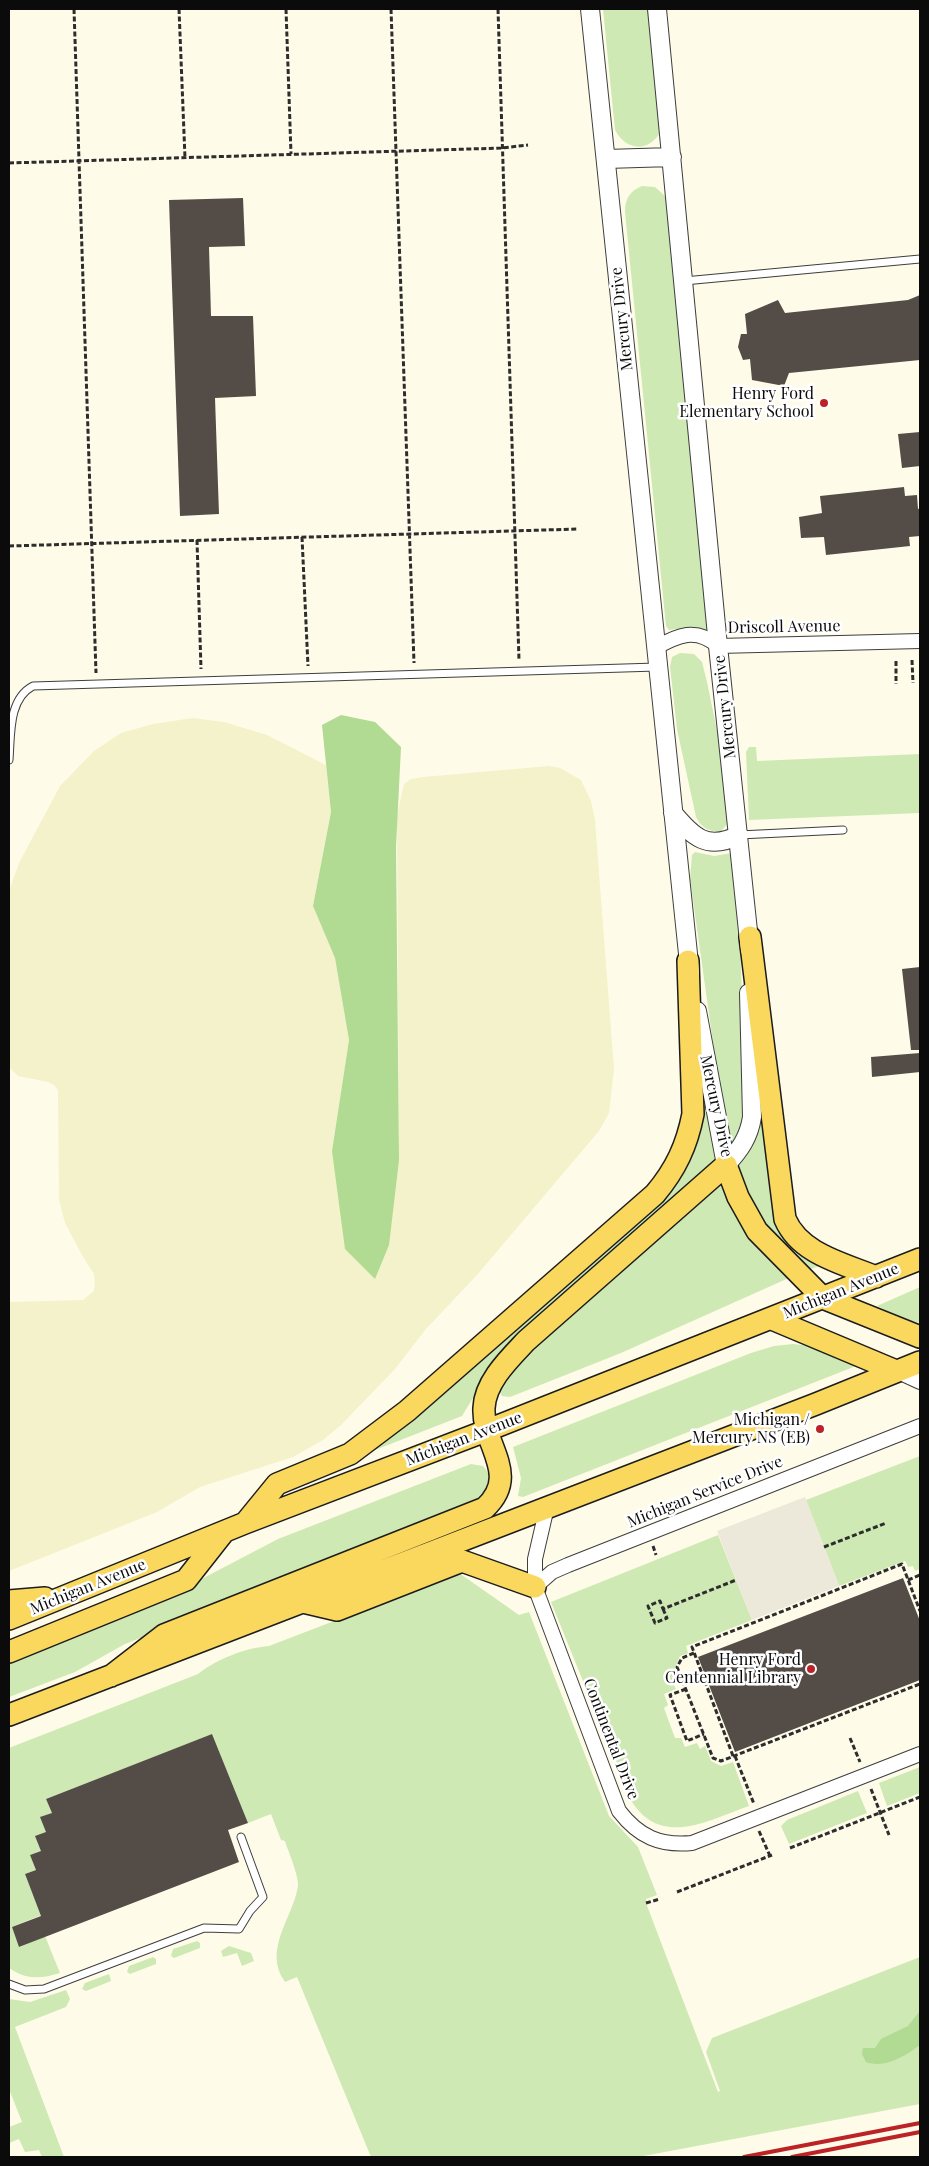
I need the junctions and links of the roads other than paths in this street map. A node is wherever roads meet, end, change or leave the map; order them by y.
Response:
1 (590, 9) edge
2 (657, 9) edge
3 (672, 157) junction
4 (606, 159) junction
5 (920, 259) edge
6 (684, 281) junction
7 (920, 641) edge
8 (718, 646) junction
9 (655, 648) junction
10 (657, 667) junction
11 (9, 760) edge
12 (673, 813) junction
13 (843, 830) dead end
14 (739, 835) junction
15 (750, 937) junction
16 (688, 961) junction
17 (726, 1165) junction
18 (920, 1259) edge
19 (876, 1277) junction
20 (823, 1298) junction
21 (772, 1318) junction
22 (920, 1337) edge
23 (920, 1362) edge
24 (896, 1371) junction
25 (920, 1382) edge
26 (920, 1426) edge
27 (488, 1430) junction
28 (547, 1507) junction
29 (235, 1527) junction
30 (535, 1587) junction
31 (68, 1596) junction
32 (9, 1601) edge
33 (303, 1602) junction
34 (9, 1619) edge
35 (9, 1652) edge
36 (111, 1676) junction
37 (9, 1714) edge
38 (920, 1754) edge
39 (241, 1837) dead end
40 (9, 1984) edge

1 - 4 street, Mercury Drive
2 - 3 street, Mercury Drive
3 - 4 street
3 - 6 street, Mercury Drive
4 - 9 street, Mercury Drive
5 - 6 lane
6 - 8 street, Mercury Drive
7 - 8 street, Driscoll Avenue
8 - 9 street, Driscoll Avenue
8 - 14 street, Mercury Drive
9 - 10 street, Mercury Drive
10 - 11 lane
10 - 12 street, Mercury Drive
12 - 14 street
12 - 16 street, Mercury Drive
13 - 14 lane
14 - 15 street, Mercury Drive
15 - 17 street, Mercury Drive
15 - 19 main road
16 - 17 street, Mercury Drive
16 - 29 main road
17 - 20 main road
17 - 27 main road
18 - 19 main road, Michigan Avenue
19 - 20 main road, Michigan Avenue
20 - 21 main road, Michigan Avenue
20 - 22 main road
21 - 24 main road
21 - 27 main road, Michigan Avenue
23 - 24 main road
24 - 25 street
24 - 28 main road
26 - 30 street, Michigan Service Drive
27 - 29 main road, Michigan Avenue
27 - 36 main road
28 - 30 street, Continental Drive
28 - 33 main road
29 - 31 main road, Michigan Avenue
29 - 35 main road
30 - 33 main road
30 - 38 street, Continental Drive
31 - 32 main road
31 - 34 main road, Michigan Avenue
33 - 36 main road
36 - 37 main road
39 - 40 lane

